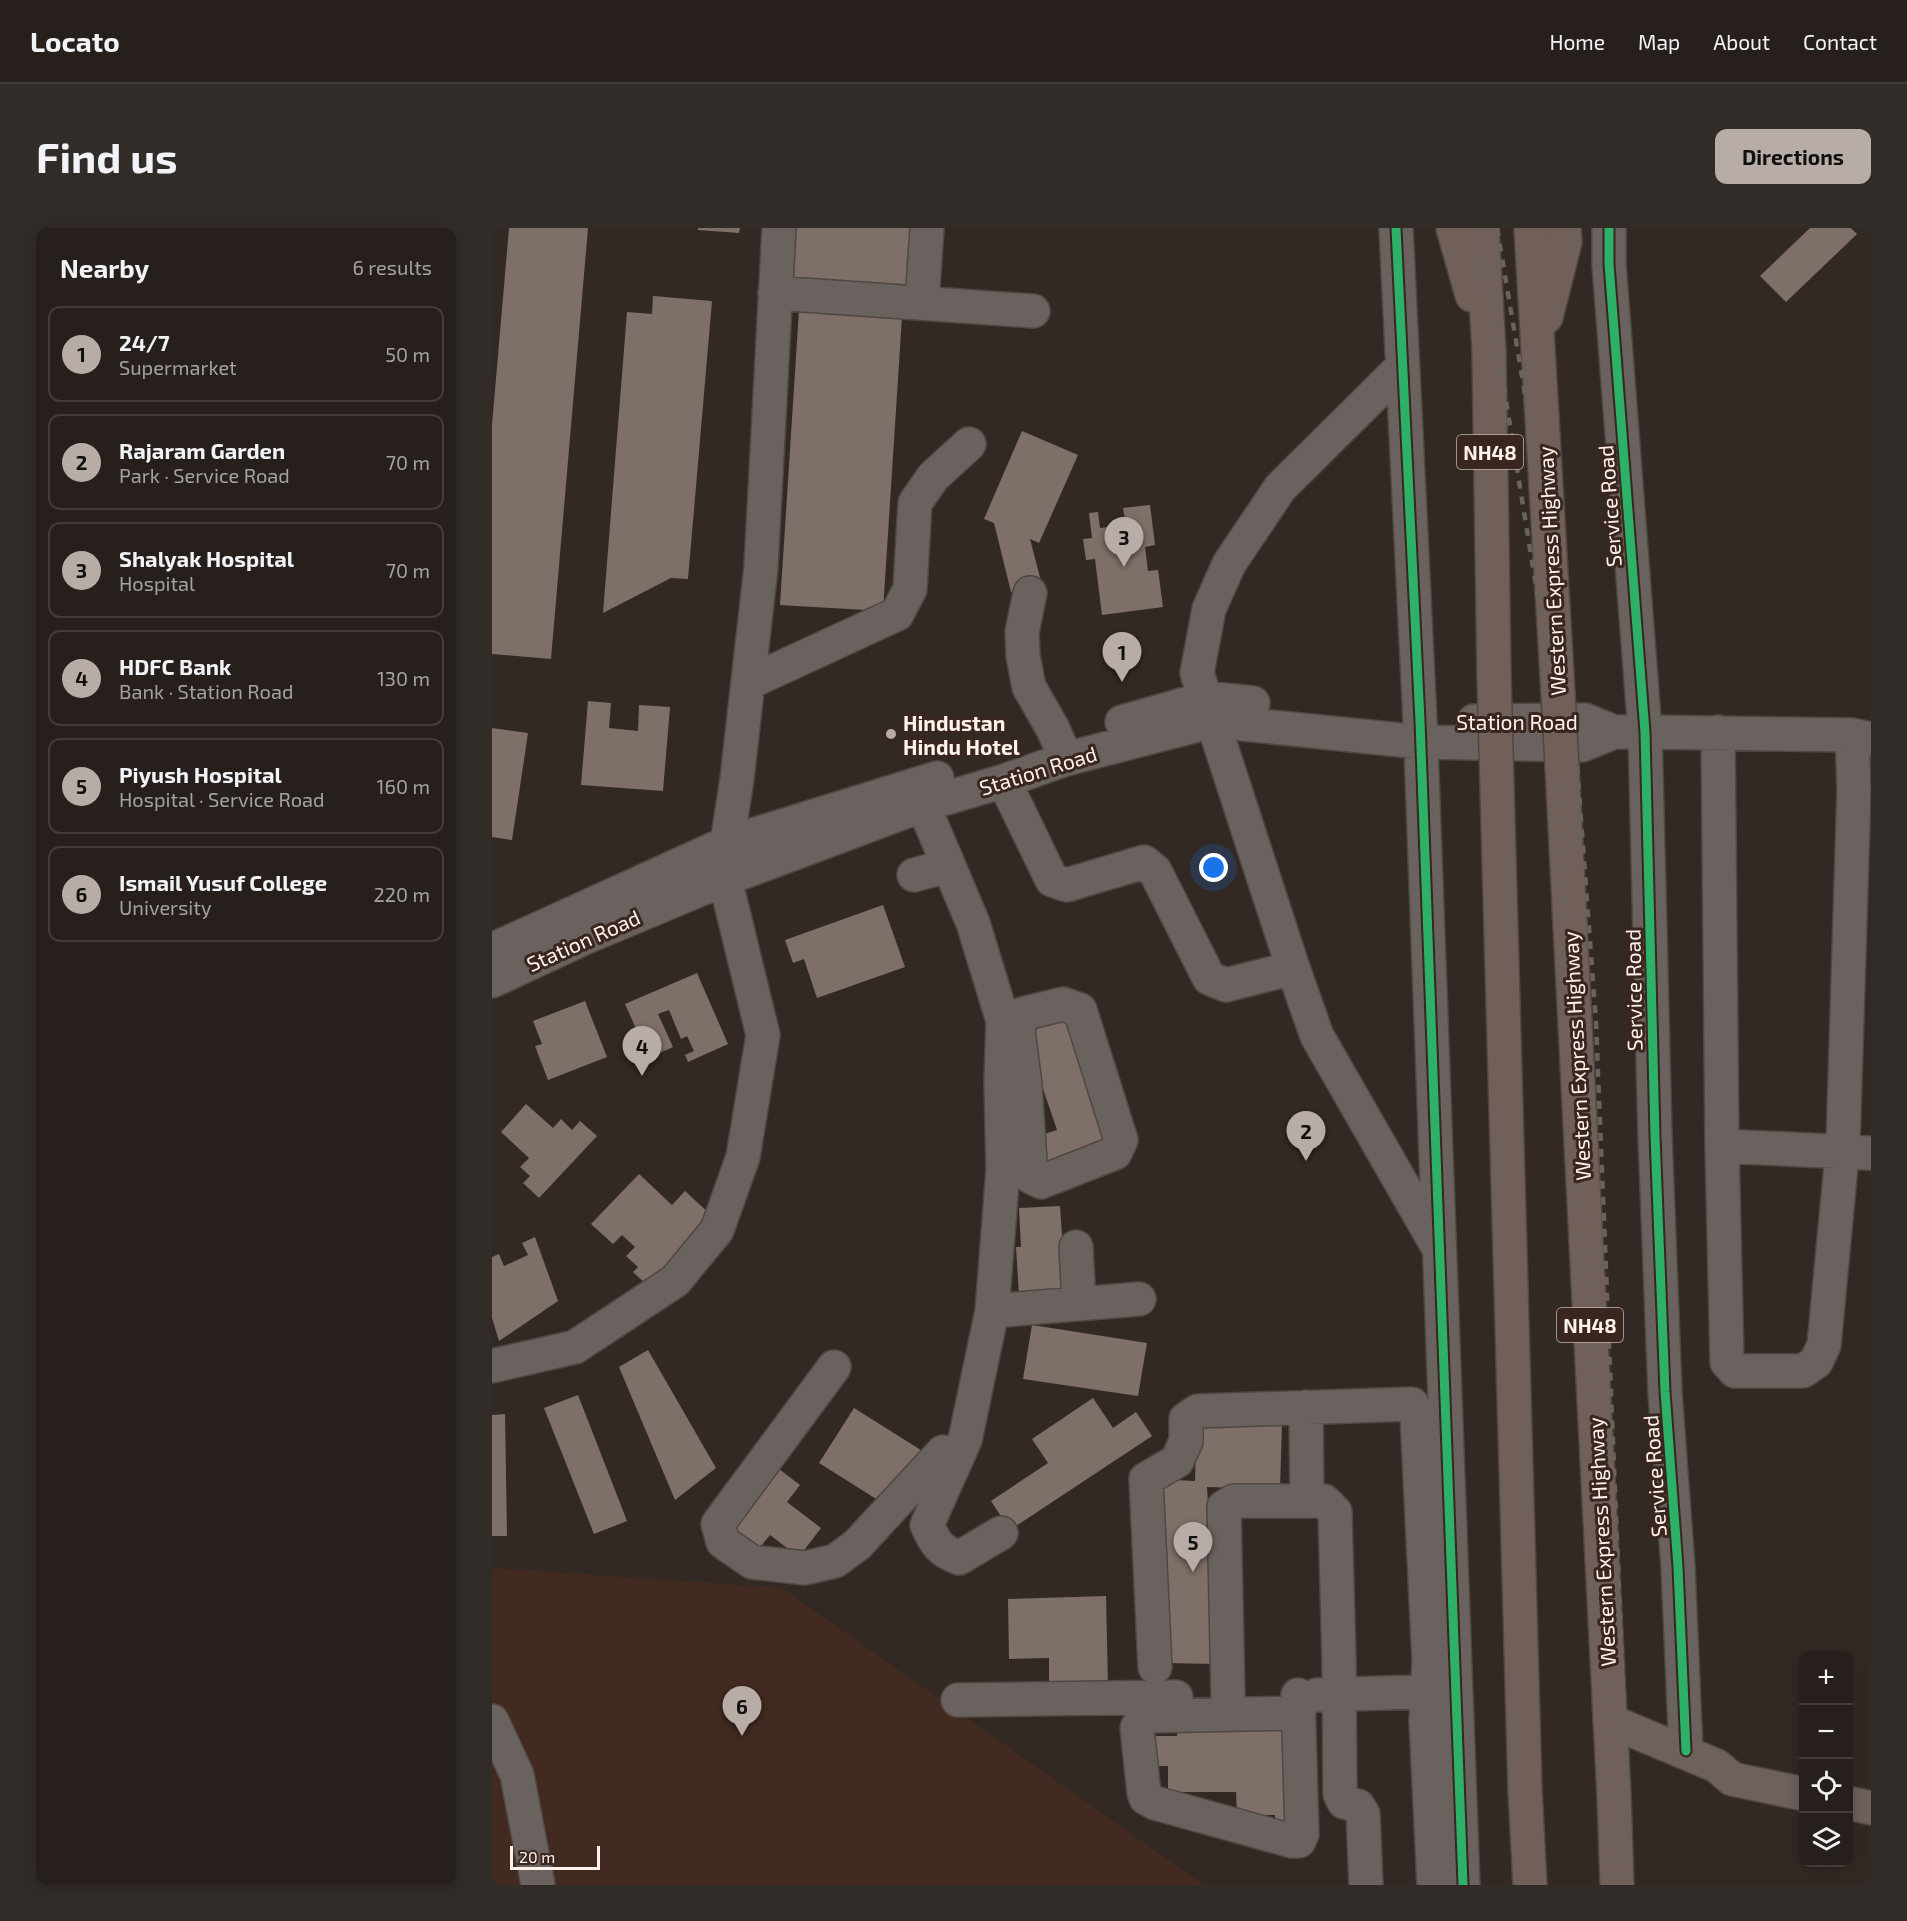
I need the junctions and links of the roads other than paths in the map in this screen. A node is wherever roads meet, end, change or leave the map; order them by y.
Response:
1 (779, 228) edge
2 (927, 228) edge
3 (1395, 228) edge
4 (1453, 228) edge
5 (1482, 228) edge
6 (1531, 228) edge
7 (1564, 228) edge
8 (1609, 228) edge
9 (775, 293) junction
10 (922, 303) junction
11 (1033, 311) dead end
12 (1538, 349) junction
13 (1489, 351) junction
14 (1402, 367) junction
15 (969, 444) dead end
16 (1030, 593) dead end
17 (748, 683) junction
18 (1209, 709) junction
19 (1420, 731) junction
20 (1629, 732) junction
21 (1718, 732) junction
22 (1861, 737) edge
23 (1062, 750) junction
24 (1004, 781) junction
25 (918, 795) junction
26 (727, 843) junction
27 (951, 871) junction
28 (914, 875) dead end
29 (725, 879) junction
30 (492, 950) edge
31 (1293, 968) junction
32 (492, 981) edge
33 (1013, 1082) junction
34 (1722, 1146) junction
35 (1857, 1153) edge
36 (1076, 1247) dead end
37 (1441, 1253) junction
38 (1139, 1299) dead end
39 (1079, 1303) junction
40 (992, 1311) junction
41 (492, 1366) edge
42 (834, 1367) dead end
43 (1306, 1407) junction
44 (956, 1460) junction
45 (1307, 1501) junction
46 (1001, 1533) dead end
47 (1441, 1691) junction
48 (1154, 1693) junction
49 (1339, 1694) junction
50 (1228, 1697) junction
51 (958, 1700) dead end
52 (1298, 1704) junction
53 (1610, 1721) junction
54 (492, 1722) edge
55 (1686, 1751) junction
56 (1799, 1793) edge
57 (1853, 1804) edge
58 (1871, 1808) edge
59 (538, 1885) edge
60 (1366, 1885) edge
61 (1434, 1885) edge
62 (1463, 1885) edge
63 (1530, 1885) edge
64 (1617, 1885) edge

1 - 9 street
2 - 10 street
3 - 14 street
4 - 13 highway
5 - 13 highway, NH48
6 - 12 highway, Western Express Highway / NH48
7 - 12 highway
8 - 20 street, Service Road
9 - 10 street
9 - 17 street
10 - 11 street
12 - 53 highway, Western Express Highway / NH48, bridge
13 - 63 highway, NH48, bridge
14 - 18 street
14 - 19 street
15 - 17 street
16 - 23 street
17 - 26 street
18 - 19 street, Station Road
18 - 23 street, Station Road
18 - 31 street
19 - 20 street, Station Road
19 - 37 street
20 - 21 street, Station Road
20 - 55 street, Service Road
21 - 22 street, Station Road
21 - 34 street
22 - 35 street
23 - 24 street, Station Road
23 - 25 street, Station Road
24 - 25 street, Station Road
24 - 31 street
25 - 26 street, Station Road
25 - 27 street
25 - 29 street, Station Road
26 - 29 street
26 - 30 street, Station Road
27 - 28 street
27 - 33 street
29 - 32 street, Station Road
29 - 41 street
31 - 37 street
33 - 33 street
33 - 40 street
34 - 35 street
34 - 35 street
36 - 39 street
37 - 47 street
38 - 39 street
39 - 40 street
40 - 44 street
42 - 44 street
43 - 45 street
43 - 47 street
43 - 48 street
44 - 46 street
45 - 49 street
45 - 50 street
47 - 49 street
47 - 61 street
47 - 62 street
48 - 50 street
48 - 51 street
48 - 52 street
48 - 52 street
49 - 52 street
49 - 60 street
50 - 52 street
53 - 55 main road
53 - 64 highway, Western Express Highway / NH48
54 - 59 street
55 - 56 main road
57 - 58 main road

